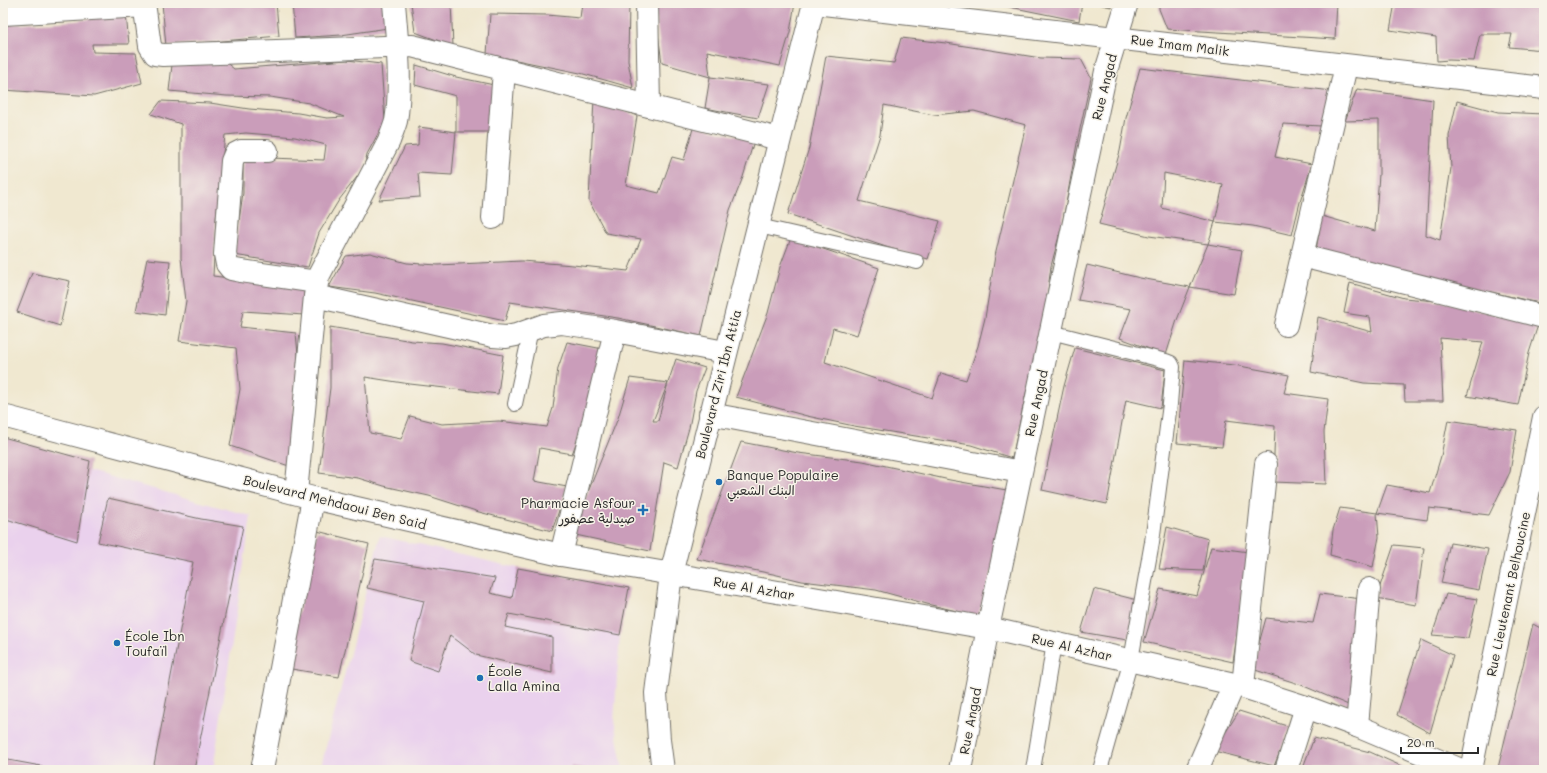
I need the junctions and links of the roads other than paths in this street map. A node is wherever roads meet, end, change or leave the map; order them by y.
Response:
1 (394, 3) edge
2 (647, 3) edge
3 (815, 3) edge
4 (1127, 3) edge
5 (144, 5) edge
6 (3, 14) edge
7 (1116, 38) junction
8 (398, 46) junction
9 (1346, 66) junction
10 (504, 70) junction
11 (1544, 88) edge
12 (650, 106) junction
13 (779, 140) junction
14 (267, 151) dead end
15 (493, 218) dead end
16 (759, 226) junction
17 (1302, 256) junction
18 (917, 262) dead end
19 (316, 289) junction
20 (1544, 317) edge
21 (1286, 325) dead end
22 (531, 328) junction
23 (615, 331) junction
24 (1051, 332) junction
25 (725, 352) junction
26 (516, 404) dead end
27 (710, 414) junction
28 (3, 416) edge
29 (1544, 417) edge
30 (1266, 464) dead end
31 (1021, 472) junction
32 (305, 496) junction
33 (560, 554) junction
34 (670, 574) junction
35 (1369, 590) dead end
36 (988, 628) junction
37 (1054, 643) junction
38 (1132, 660) junction
39 (1239, 685) junction
40 (1306, 707) junction
41 (1357, 726) junction
42 (262, 770) edge
43 (663, 770) edge
44 (960, 770) edge
45 (1032, 770) edge
46 (1100, 770) edge
47 (1197, 770) edge
48 (1286, 770) edge
49 (1461, 770) edge
50 (1471, 770) edge

1 - 8 street
2 - 12 street
3 - 7 street, Rue Imam Malik
3 - 13 street, Boulevard Ziri Ibn Attia
4 - 7 street, Rue Angad
5 - 6 street
5 - 8 street
7 - 9 street, Rue Imam Malik
7 - 24 street, Rue Angad
8 - 10 street
8 - 19 street
9 - 11 street, Rue Imam Malik
9 - 17 street
10 - 12 street
10 - 15 street
12 - 13 street
13 - 16 street, Boulevard Ziri Ibn Attia
14 - 19 street
16 - 18 lane
16 - 25 street, Boulevard Ziri Ibn Attia
17 - 20 street
17 - 21 street
19 - 22 street
19 - 32 street
22 - 23 street
22 - 26 lane
23 - 25 street
23 - 33 street
24 - 31 street, Rue Angad
24 - 38 lane
25 - 27 street, Boulevard Ziri Ibn Attia
27 - 31 street
27 - 34 street, Boulevard Ziri Ibn Attia
28 - 32 street, Boulevard Mehdaoui Ben Said
29 - 50 street, Rue Lieutenant Belhoucine
30 - 39 street
31 - 36 street, Rue Angad
32 - 33 street, Boulevard Mehdaoui Ben Said
32 - 42 street
33 - 34 street, Boulevard Mehdaoui Ben Said
34 - 36 street, Rue Al Azhar
34 - 43 street, Boulevard Ziri Ibn Attia
35 - 41 street
36 - 37 street, Rue Al Azhar
36 - 44 street, Rue Angad
37 - 38 street, Rue Al Azhar
37 - 45 lane
38 - 39 street, Rue Al Azhar
38 - 46 lane
39 - 40 street, Rue Al Azhar
39 - 47 street
40 - 41 street, Rue Al Azhar
40 - 48 street
41 - 49 street, Rue Al Azhar

